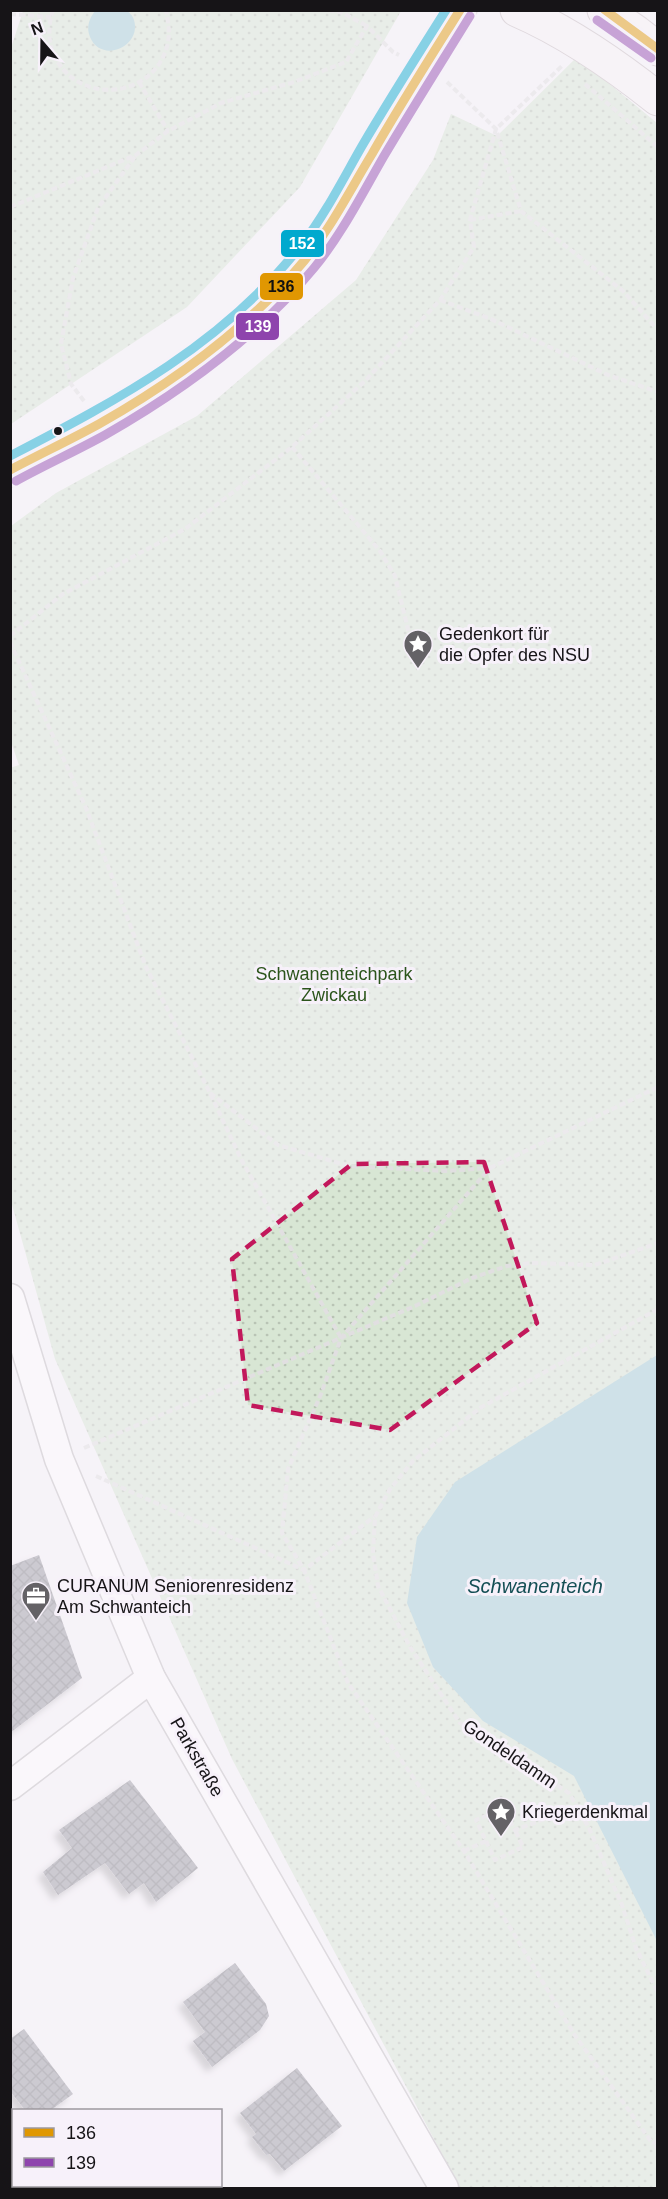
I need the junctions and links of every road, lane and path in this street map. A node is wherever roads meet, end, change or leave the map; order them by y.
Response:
1 (53, 10) edge
2 (166, 10) edge
3 (283, 10) edge
4 (311, 10) edge
5 (328, 10) edge
6 (460, 10) edge
7 (517, 10) edge
8 (604, 10) edge
9 (341, 11) edge
10 (10, 14) edge
11 (51, 17) junction
12 (367, 26) junction
13 (657, 49) edge
14 (393, 52) dead end
15 (562, 65) dead end
16 (139, 82) junction
17 (657, 99) edge
18 (496, 129) junction
19 (168, 131) junction
20 (136, 155) junction
21 (10, 207) edge
22 (521, 211) junction
23 (470, 220) junction
24 (440, 300) junction
25 (657, 330) edge
26 (657, 392) edge
27 (98, 424) junction
28 (292, 447) junction
29 (10, 470) edge
30 (10, 636) edge
31 (10, 642) edge
32 (413, 650) dead end
33 (657, 1087) edge
34 (210, 1093) junction
35 (490, 1168) junction
36 (657, 1243) edge
37 (10, 1298) edge
38 (657, 1309) edge
39 (341, 1338) junction
40 (59, 1459) junction
41 (375, 1517) junction
42 (304, 1570) junction
43 (152, 1678) junction
44 (10, 1786) edge
45 (577, 1808) junction
46 (515, 1830) junction
47 (486, 1842) junction
48 (464, 1851) junction
49 (657, 1993) edge
50 (655, 2142) edge
51 (657, 2149) edge
52 (444, 2188) edge

1 - 11 path
2 - 16 path
3 - 4 path
5 - 9 path
6 - 27 main road
7 - 17 main road
8 - 13 main road
9 - 12 path
10 - 11 path
11 - 16 path
12 - 14 path
12 - 19 path
15 - 18 path
16 - 19 path
18 - 22 path
18 - 23 path
19 - 20 path
20 - 21 path
20 - 27 path
22 - 23 path
22 - 25 path
23 - 24 path
24 - 26 path
24 - 28 path
27 - 29 main road
28 - 30 path
28 - 32 path
31 - 34 path
33 - 35 path
34 - 35 path
34 - 39 path
35 - 39 path
36 - 39 path
37 - 40 street, Parkstraße
38 - 41 path
39 - 40 path
39 - 42 path
40 - 42 path
40 - 43 street, Parkstraße
41 - 42 path
41 - 45 path, Gondeldamm
42 - 48 path
43 - 44 street
43 - 52 street, Parkstraße
45 - 46 path
45 - 49 path, Gondeldamm
46 - 47 path
46 - 47 path
47 - 48 path
48 - 50 path
50 - 51 path

